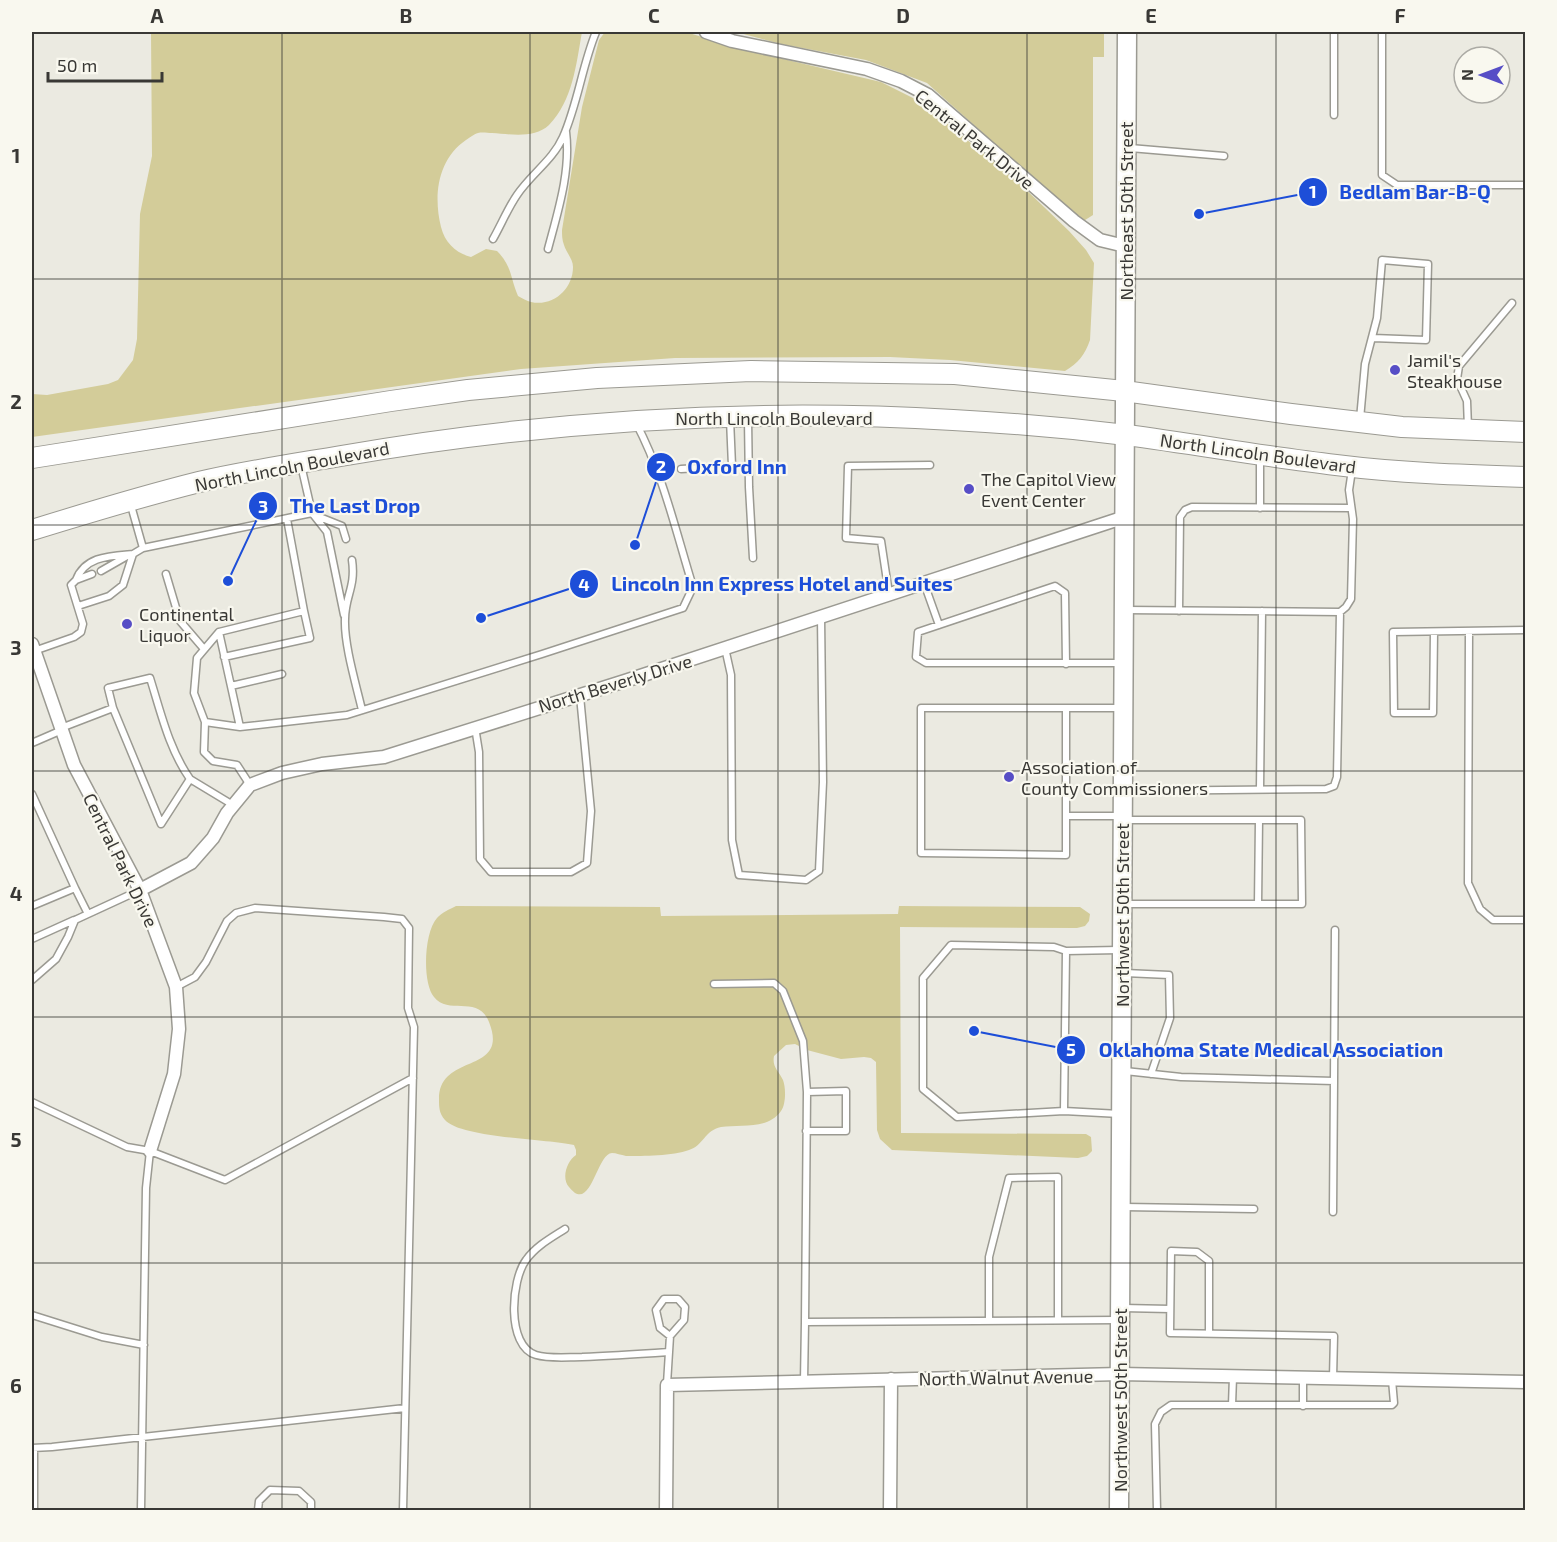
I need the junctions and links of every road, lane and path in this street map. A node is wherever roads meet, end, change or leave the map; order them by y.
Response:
1 (596, 32) edge
2 (706, 32) edge
3 (1127, 32) edge
4 (1334, 32) edge
5 (1382, 32) edge
6 (1334, 115) dead end
7 (566, 130) junction
8 (1126, 147) junction
9 (1224, 156) dead end
10 (1526, 185) edge
11 (493, 239) dead end
12 (1125, 246) junction
13 (549, 249) dead end
14 (1512, 303) dead end
15 (1373, 338) junction
16 (1124, 390) junction
17 (739, 416) junction
18 (634, 420) junction
19 (1359, 422) junction
20 (1468, 431) junction
21 (1526, 432) edge
22 (1124, 435) junction
23 (1260, 454) junction
24 (32, 458) edge
25 (301, 463) junction
26 (930, 465) dead end
27 (1353, 467) junction
28 (681, 469) dead end
29 (1526, 477) edge
30 (129, 502) junction
31 (1260, 508) junction
32 (1351, 508) junction
33 (312, 513) junction
34 (1125, 517) junction
35 (287, 519) junction
36 (32, 530) edge
37 (346, 539) dead end
38 (143, 548) junction
39 (132, 554) junction
40 (753, 558) dead end
41 (352, 560) dead end
42 (102, 572) dead end
43 (92, 574) dead end
44 (166, 574) dead end
45 (75, 579) junction
46 (924, 584) junction
47 (889, 595) junction
48 (78, 606) junction
49 (1125, 610) junction
50 (304, 611) junction
51 (1179, 611) junction
52 (1262, 611) junction
53 (1340, 612) junction
54 (821, 617) junction
55 (345, 618) junction
56 (939, 625) junction
57 (1526, 630) edge
58 (1469, 631) junction
59 (219, 632) junction
60 (1434, 632) junction
61 (33, 648) edge
62 (725, 648) junction
63 (204, 649) junction
64 (224, 657) junction
65 (1124, 663) junction
66 (1066, 664) junction
67 (282, 674) dead end
68 (231, 687) junction
69 (580, 693) junction
70 (113, 708) junction
71 (1066, 708) junction
72 (1123, 708) junction
73 (362, 710) junction
74 (205, 722) junction
75 (240, 727) junction
76 (475, 727) junction
77 (61, 729) junction
78 (32, 743) edge
79 (190, 779) junction
80 (250, 785) junction
81 (1260, 789) junction
82 (1122, 791) junction
83 (32, 794) edge
84 (234, 805) junction
85 (1066, 816) junction
86 (1122, 818) junction
87 (1259, 820) junction
88 (75, 888) junction
89 (140, 890) junction
90 (1122, 904) junction
91 (1258, 904) junction
92 (32, 906) edge
93 (88, 914) junction
94 (75, 920) junction
95 (1526, 920) edge
96 (1335, 930) dead end
97 (32, 939) edge
98 (1121, 950) junction
99 (1066, 951) junction
100 (1121, 972) junction
101 (32, 980) edge
102 (714, 984) dead end
103 (176, 987) junction
104 (1121, 1070) junction
105 (1151, 1074) junction
106 (413, 1078) junction
107 (1334, 1081) junction
108 (807, 1092) junction
109 (32, 1102) edge
110 (1064, 1111) junction
111 (1121, 1114) junction
112 (806, 1131) junction
113 (150, 1151) junction
114 (1120, 1207) junction
115 (1254, 1209) dead end
116 (1333, 1212) dead end
117 (565, 1229) dead end
118 (1170, 1309) junction
119 (1120, 1314) junction
120 (32, 1315) edge
121 (1058, 1320) junction
122 (989, 1321) junction
123 (805, 1322) junction
124 (1209, 1334) junction
125 (670, 1336) junction
126 (144, 1345) junction
127 (669, 1352) junction
128 (1120, 1374) junction
129 (1233, 1377) junction
130 (1303, 1378) junction
131 (891, 1379) junction
132 (1333, 1379) junction
133 (1392, 1380) junction
134 (804, 1381) junction
135 (1526, 1382) edge
136 (667, 1385) junction
137 (1232, 1405) junction
138 (1303, 1406) junction
139 (405, 1408) junction
140 (142, 1437) junction
141 (33, 1448) edge
142 (34, 1510) edge
143 (141, 1510) edge
144 (258, 1510) edge
145 (311, 1510) edge
146 (403, 1510) edge
147 (666, 1510) edge
148 (890, 1510) edge
149 (1119, 1510) edge
150 (1157, 1510) edge

1 - 7 lane
2 - 12 street, Central Park Drive
3 - 8 main road, Northeast 50th Street
4 - 6 lane
5 - 10 lane
7 - 11 lane
7 - 13 lane
8 - 9 lane
8 - 12 main road, Northeast 50th Street
12 - 16 main road, Northeast 50th Street
14 - 20 lane
15 - 15 lane
15 - 19 lane
16 - 19 main road
16 - 22 main road, Northwest 50th Street
16 - 24 main road
17 - 18 main road, North Lincoln Boulevard
17 - 22 main road, North Lincoln Boulevard
17 - 28 lane
17 - 40 lane
18 - 25 main road, North Lincoln Boulevard
18 - 73 lane
19 - 20 main road
20 - 21 main road
22 - 23 main road, North Lincoln Boulevard
22 - 34 main road, Northwest 50th Street
23 - 27 main road, North Lincoln Boulevard
23 - 31 lane
25 - 30 main road, North Lincoln Boulevard
25 - 33 lane
26 - 47 lane
27 - 29 main road, North Lincoln Boulevard
27 - 32 lane
30 - 36 main road, North Lincoln Boulevard
30 - 38 lane
31 - 32 lane
31 - 51 lane
32 - 53 lane
33 - 35 lane
33 - 37 lane
33 - 55 lane
34 - 46 street, North Beverly Drive
34 - 49 main road, Northwest 50th Street
35 - 38 lane
35 - 50 lane
38 - 39 lane
39 - 42 lane
39 - 45 lane
39 - 48 lane
41 - 55 lane
43 - 45 lane
44 - 63 lane
45 - 48 lane
46 - 47 street, North Beverly Drive
46 - 56 lane
47 - 54 street, North Beverly Drive
48 - 61 lane
49 - 51 lane
49 - 65 main road, Northwest 50th Street
50 - 59 lane
50 - 64 lane
51 - 52 lane
52 - 53 lane
52 - 81 lane
53 - 81 lane
54 - 62 street, North Beverly Drive
54 - 62 lane
55 - 73 lane
56 - 66 lane
56 - 66 lane
57 - 58 lane
58 - 60 lane
58 - 95 lane
59 - 63 lane
59 - 64 lane
60 - 60 lane
61 - 77 street, Central Park Drive
62 - 69 street, North Beverly Drive
63 - 74 lane
64 - 68 lane
65 - 66 lane
65 - 72 main road, Northwest 50th Street
67 - 68 lane
68 - 75 lane
69 - 76 street, North Beverly Drive
69 - 76 lane
70 - 77 lane
70 - 79 lane
70 - 79 lane
71 - 72 lane
71 - 85 lane
71 - 85 lane
72 - 82 main road, Northwest 50th Street
73 - 75 lane
74 - 75 lane
74 - 80 lane
76 - 80 street, North Beverly Drive
77 - 78 lane
77 - 89 street, Central Park Drive
79 - 84 lane
80 - 84 street
81 - 82 lane
82 - 86 main road, Northwest 50th Street
83 - 88 lane
84 - 89 street
85 - 86 lane
86 - 87 lane
86 - 90 main road, Northwest 50th Street
87 - 91 lane
87 - 91 lane
88 - 92 lane
88 - 93 lane
89 - 93 lane
89 - 103 street, Central Park Drive
90 - 91 lane
90 - 98 main road, Northwest 50th Street
93 - 94 lane
94 - 97 lane
94 - 101 lane
96 - 107 lane
98 - 99 lane
98 - 100 main road, Northwest 50th Street
99 - 110 lane
99 - 110 lane
100 - 104 main road, Northwest 50th Street
100 - 105 lane
102 - 108 lane
103 - 106 lane
103 - 113 street, Central Park Drive
104 - 105 lane
104 - 111 main road, Northwest 50th Street
105 - 107 lane
106 - 113 lane
106 - 139 lane
107 - 116 lane
108 - 112 lane
108 - 112 lane
109 - 113 lane
110 - 111 lane
111 - 114 main road, Northwest 50th Street
112 - 123 lane
113 - 126 lane
114 - 115 lane
114 - 119 main road, Northwest 50th Street
117 - 127 lane
118 - 119 lane
118 - 124 lane
118 - 124 lane
119 - 121 lane
119 - 128 main road, Northwest 50th Street
120 - 126 lane
121 - 122 lane
121 - 122 lane
122 - 123 lane
123 - 134 lane
124 - 132 lane
125 - 125 lane
125 - 127 lane
126 - 140 lane
127 - 136 lane
128 - 129 street, North Walnut Avenue
128 - 131 street, North Walnut Avenue
128 - 149 main road, Northwest 50th Street
129 - 130 street, North Walnut Avenue
129 - 137 lane
130 - 132 street, North Walnut Avenue
130 - 138 lane
131 - 134 street, North Walnut Avenue
131 - 148 street
132 - 133 street, North Walnut Avenue
133 - 135 street, North Walnut Avenue
133 - 138 lane
134 - 136 street, North Walnut Avenue
136 - 147 street
137 - 138 lane
137 - 150 lane
139 - 140 lane
139 - 146 lane
140 - 141 lane
140 - 143 lane
141 - 142 lane
144 - 145 lane

